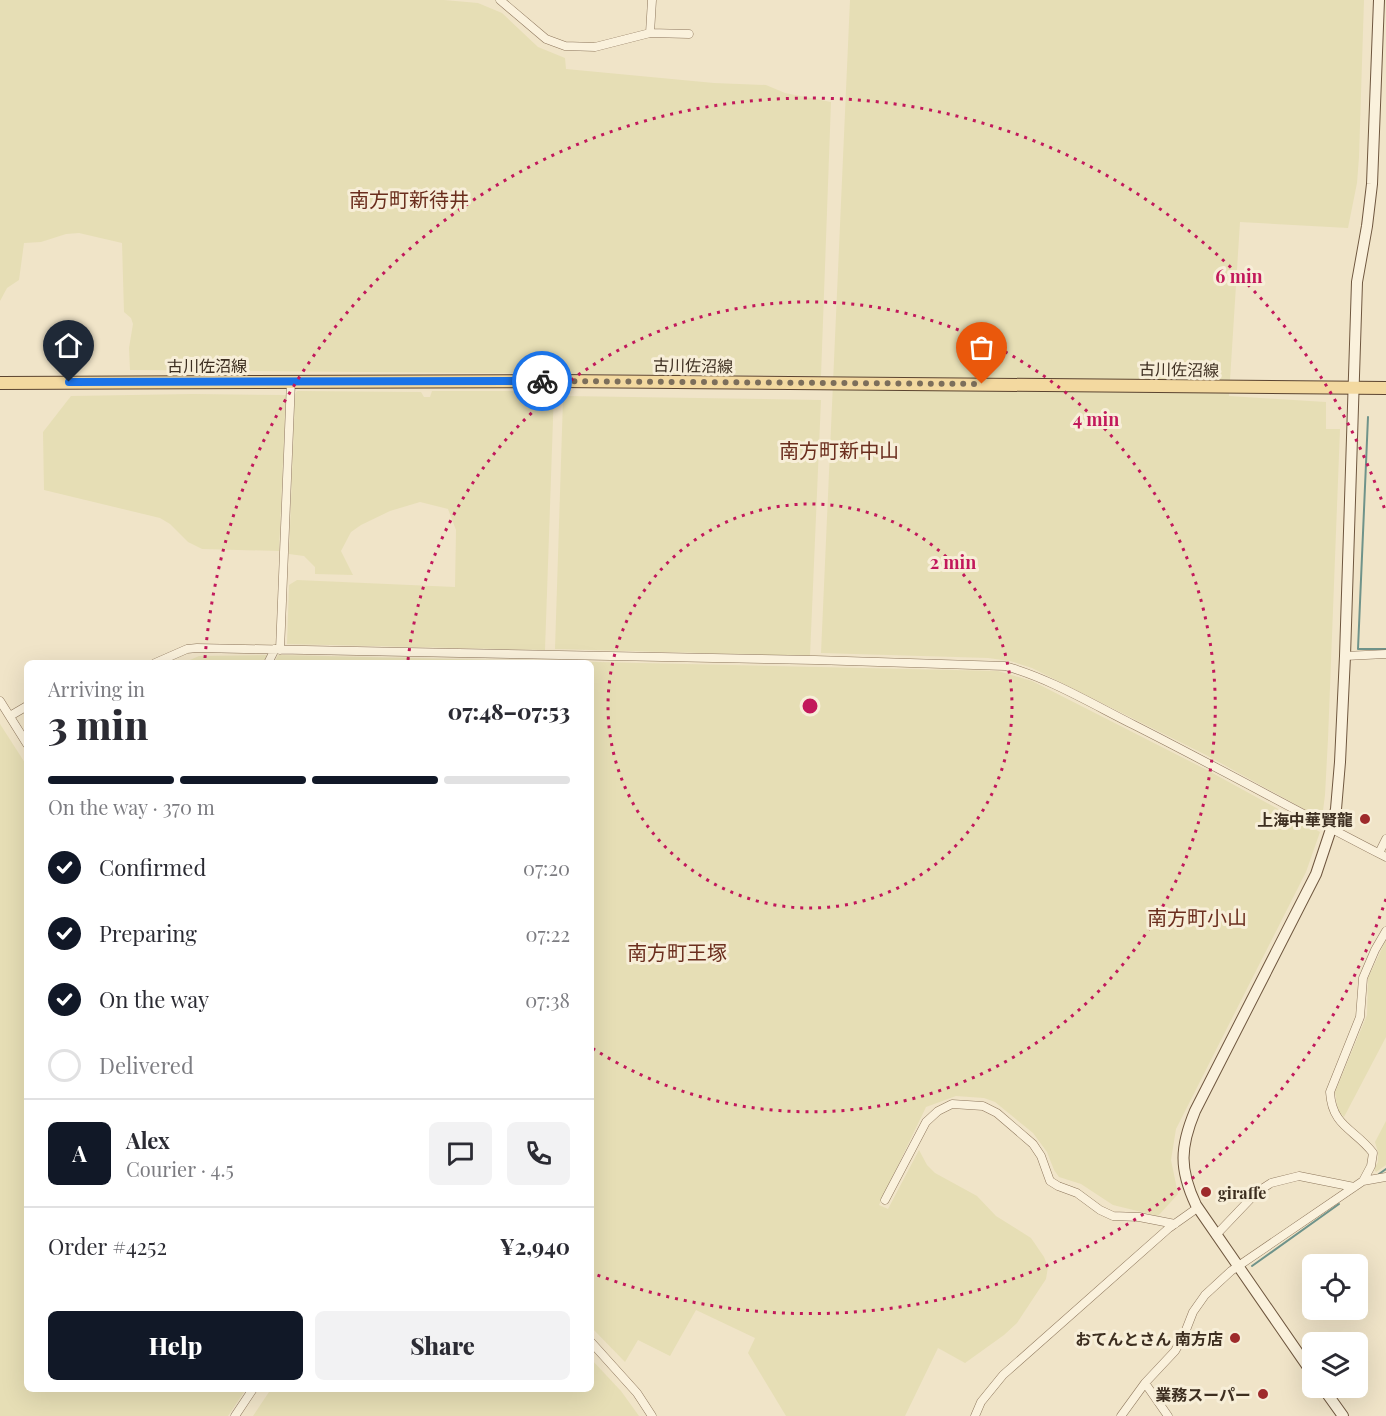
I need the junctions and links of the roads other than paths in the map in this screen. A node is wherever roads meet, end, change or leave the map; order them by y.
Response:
1 (500, 0) edge
2 (652, 0) edge
3 (1379, 0) edge
4 (650, 33) junction
5 (689, 34) dead end
6 (291, 381) junction
7 (0, 383) edge
8 (1386, 388) edge
9 (1354, 389) junction
10 (278, 650) junction
11 (1386, 654) edge
12 (1345, 656) junction
13 (162, 660) edge
14 (270, 660) edge
15 (0, 701) edge
16 (24, 708) edge
17 (10, 716) junction
18 (24, 739) edge
19 (1331, 829) junction
20 (1386, 839) edge
21 (1382, 855) edge
22 (1386, 931) edge
23 (1386, 1177) edge
24 (1363, 1181) junction
25 (1354, 1187) junction
26 (885, 1200) dead end
27 (1193, 1211) dead end
28 (1174, 1224) junction
29 (1216, 1235) junction
30 (1238, 1267) junction
31 (594, 1345) edge
32 (1302, 1359) edge
33 (1145, 1383) junction
34 (251, 1392) edge
35 (1330, 1398) edge
36 (1167, 1413) edge
37 (235, 1416) edge
38 (652, 1416) edge
39 (975, 1416) edge
40 (1121, 1416) edge
41 (1343, 1416) edge

1 - 4 street
2 - 4 street
3 - 9 street
4 - 5 street
6 - 7 main road, 古川佐沼線
6 - 9 main road, 古川佐沼線
6 - 10 street
8 - 9 main road, 古川佐沼線
9 - 12 street
10 - 13 street
10 - 14 street
10 - 19 street
11 - 12 street
12 - 19 street
15 - 17 street
16 - 17 street
17 - 18 street
19 - 21 street
19 - 29 street
20 - 21 street
22 - 24 street
23 - 24 street
24 - 25 street
25 - 29 street
25 - 30 street
26 - 28 street
27 - 28 street
28 - 39 street
29 - 30 street
30 - 32 street
30 - 33 street
31 - 38 street
33 - 36 street
33 - 40 street
34 - 37 street
35 - 41 street

